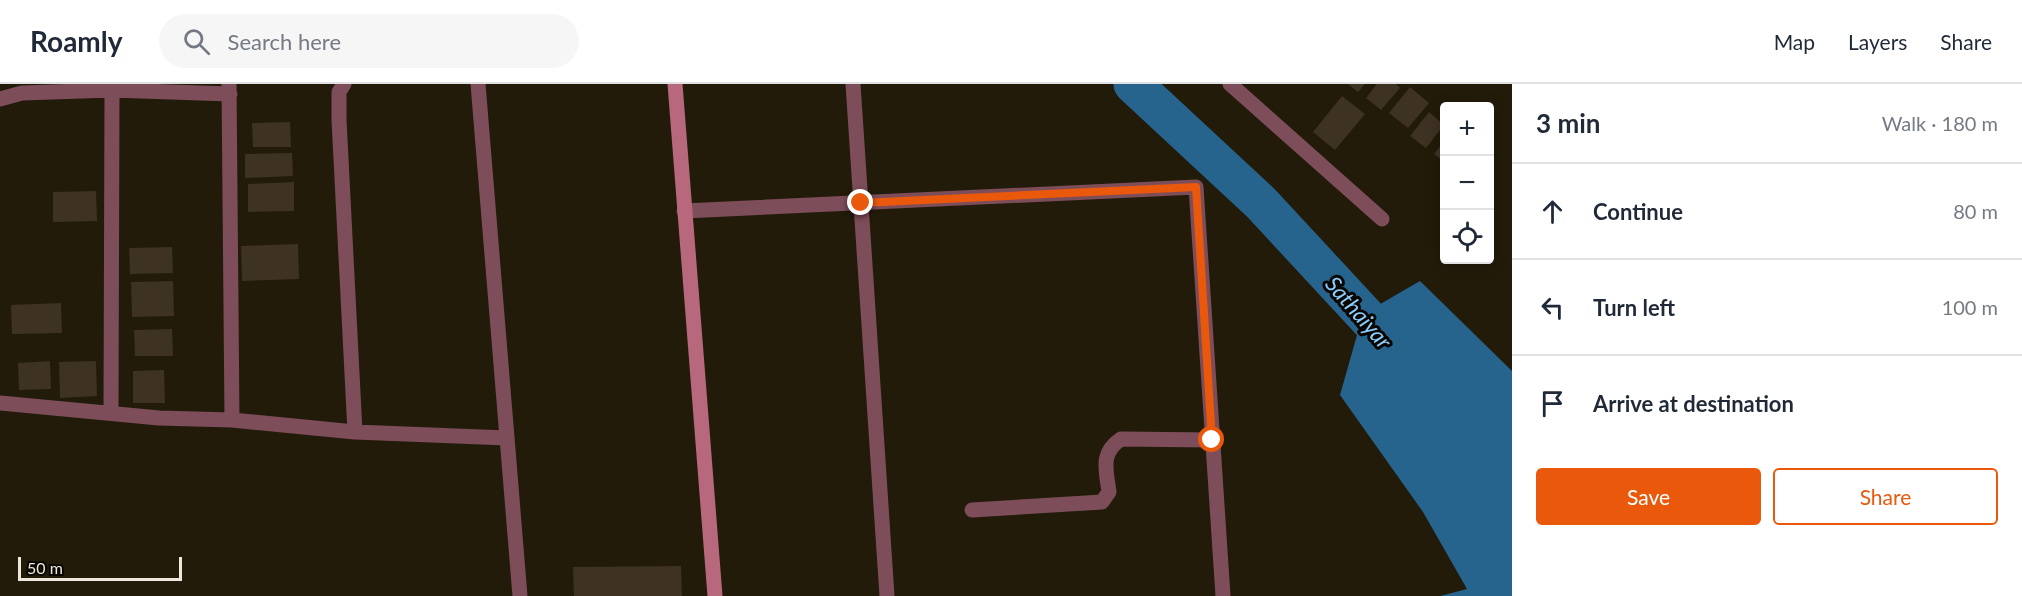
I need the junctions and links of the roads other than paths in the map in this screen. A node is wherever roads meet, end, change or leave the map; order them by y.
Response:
1 (344, 84) edge
2 (478, 84) edge
3 (675, 84) edge
4 (853, 84) edge
5 (1240, 87) edge
6 (230, 89) edge
7 (112, 90) junction
8 (0, 99) edge
9 (861, 203) junction
10 (684, 211) junction
11 (1382, 219) dead end
12 (0, 403) edge
13 (111, 413) junction
14 (232, 420) junction
15 (355, 432) junction
16 (507, 438) junction
17 (1212, 440) junction
18 (972, 510) dead end
19 (520, 596) edge
20 (715, 596) edge
21 (887, 596) edge
22 (1222, 596) edge

1 - 15 street
2 - 16 street
3 - 10 street
4 - 9 street
5 - 11 street
6 - 7 street
6 - 14 street
7 - 8 street
7 - 13 street
9 - 10 street
9 - 17 street
9 - 21 street
10 - 20 street
12 - 13 street
13 - 14 street
14 - 15 street
15 - 16 street
16 - 19 street
17 - 18 street
17 - 22 street

